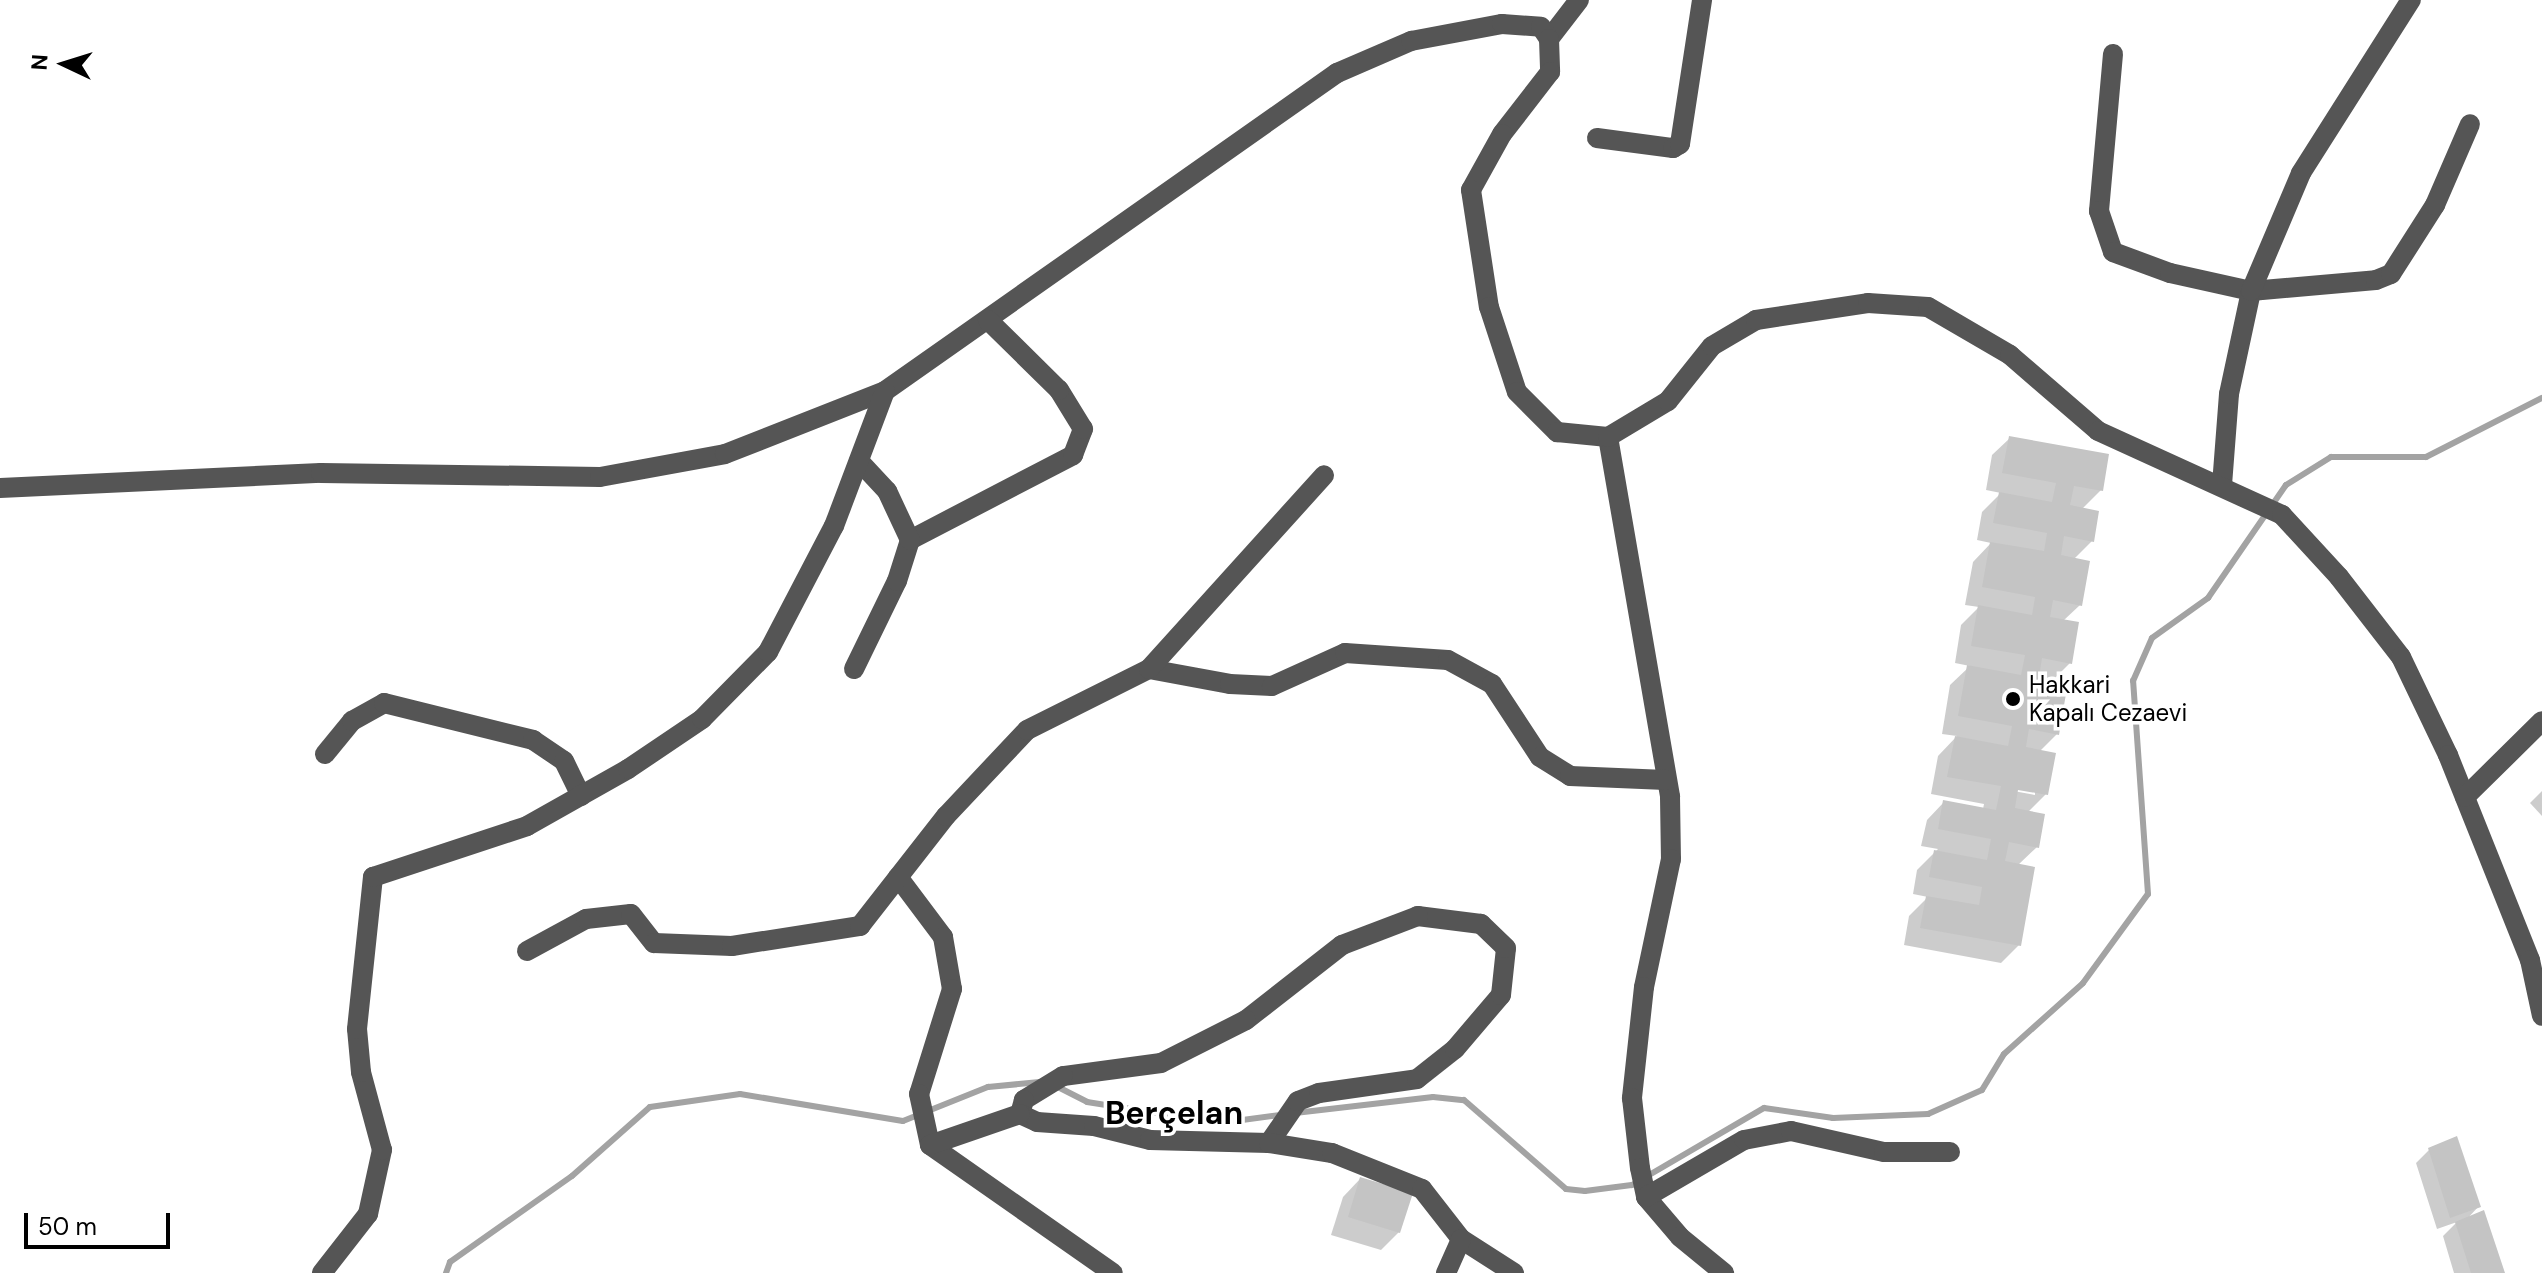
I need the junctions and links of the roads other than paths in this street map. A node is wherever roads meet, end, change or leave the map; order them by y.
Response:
1 (1579, 0) edge
2 (1702, 0) edge
3 (2411, 0) edge
4 (1549, 39) junction
5 (2113, 54) dead end
6 (2470, 124) dead end
7 (1597, 138) dead end
8 (2251, 291) junction
9 (988, 320) junction
10 (885, 391) junction
11 (1608, 437) junction
12 (859, 461) junction
13 (1324, 475) dead end
14 (2222, 485) junction
15 (0, 488) edge
16 (910, 540) junction
17 (854, 669) dead end
18 (1149, 669) junction
19 (2542, 721) edge
20 (325, 754) dead end
21 (1666, 780) junction
22 (581, 796) junction
23 (2465, 797) junction
24 (898, 877) junction
25 (527, 951) dead end
26 (2542, 1016) edge
27 (1020, 1114) junction
28 (1269, 1143) junction
29 (930, 1145) junction
30 (1950, 1152) dead end
31 (1646, 1197) junction
32 (1461, 1239) junction
33 (322, 1273) edge
34 (1113, 1273) edge
35 (1446, 1273) edge
36 (1514, 1273) edge
37 (1724, 1273) edge

1 - 4 street
2 - 7 street
3 - 8 street
4 - 9 street
4 - 11 street
5 - 8 street
6 - 8 street
8 - 14 street
9 - 10 street
9 - 16 street
10 - 12 street
10 - 15 street
11 - 14 street
11 - 21 street
12 - 16 street
12 - 22 street
13 - 18 street
14 - 23 street
16 - 17 street
18 - 21 street
18 - 24 street
19 - 23 street
20 - 22 street
21 - 31 street
22 - 33 street
23 - 26 street
24 - 25 street
24 - 29 street
27 - 28 street
27 - 28 street
27 - 29 street
28 - 32 street
29 - 34 street
30 - 31 street
31 - 37 street
32 - 35 street
32 - 36 street

